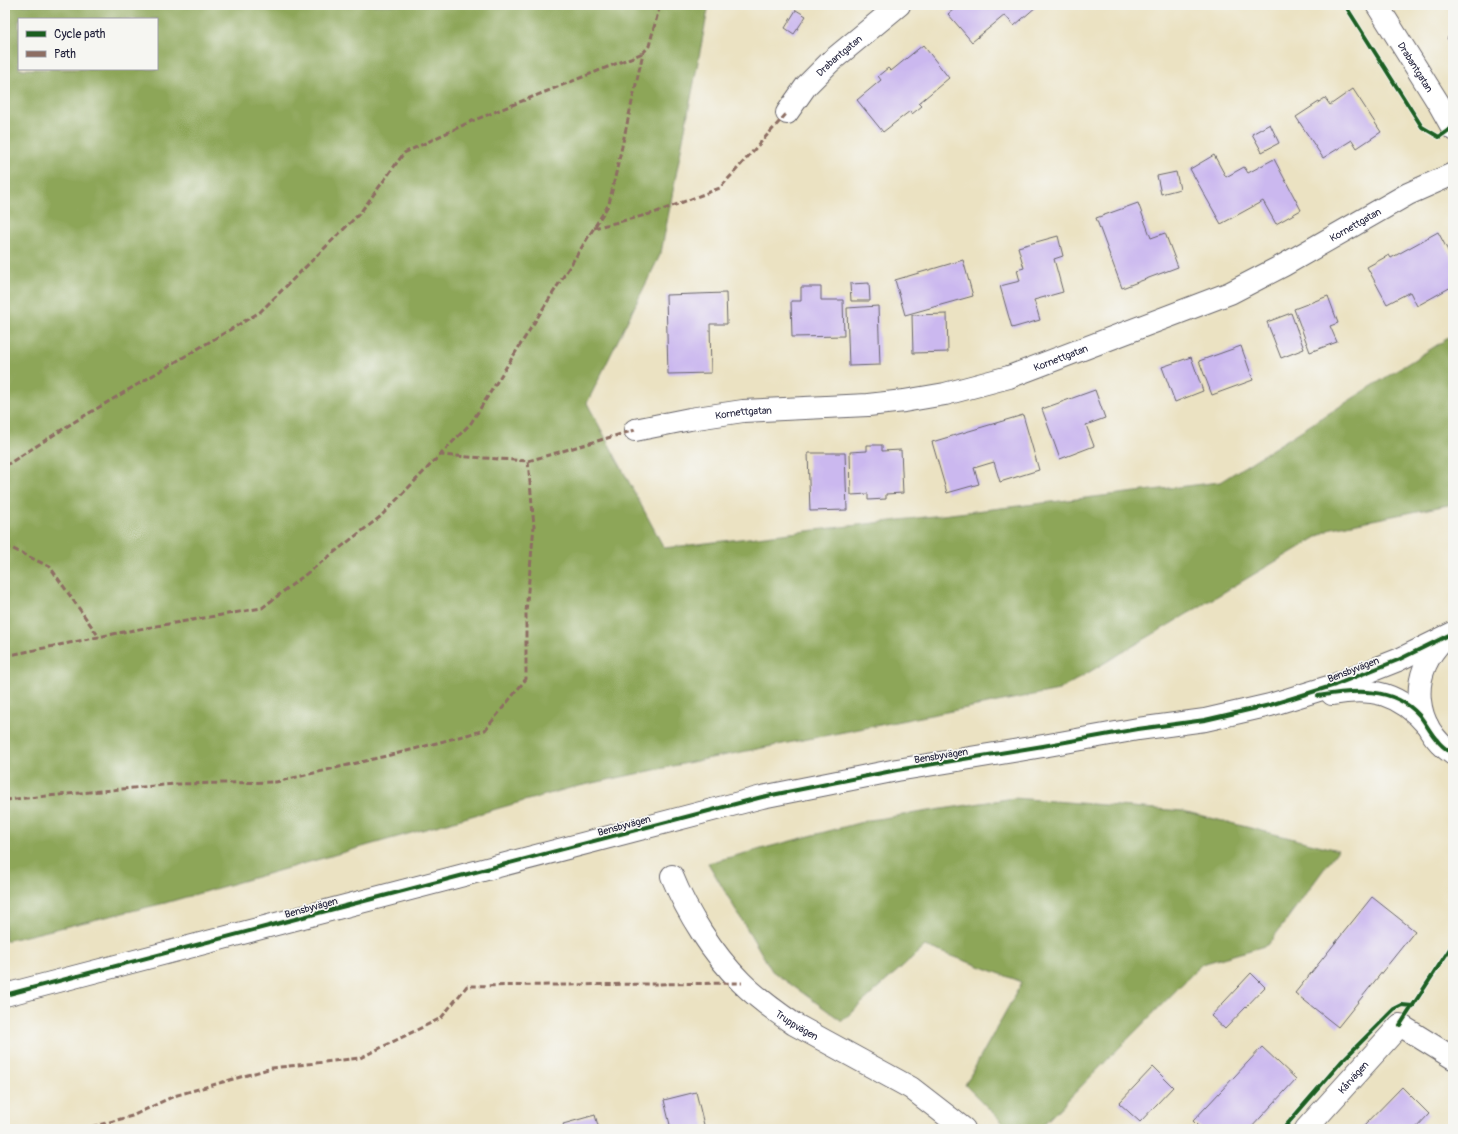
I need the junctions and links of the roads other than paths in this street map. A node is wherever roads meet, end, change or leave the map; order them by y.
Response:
1 (899, 5) edge
2 (1377, 5) edge
3 (787, 113) dead end
4 (1453, 129) edge
5 (1453, 174) edge
6 (635, 430) dead end
7 (1453, 633) edge
8 (1255, 708) junction
9 (1427, 725) junction
10 (1453, 754) edge
11 (672, 876) dead end
12 (5, 995) edge
13 (1453, 1058) edge
14 (964, 1129) edge
15 (1306, 1129) edge

1 - 3 main road, Drabantgatan
2 - 4 main road, Drabantgatan
5 - 6 main road, Kornettgatan
7 - 8 main road, Bensbyvägen
7 - 9 main road
8 - 9 main road, Bensbyvägen
8 - 12 main road, Bensbyvägen
9 - 10 main road
11 - 14 main road, Truppvägen
13 - 15 main road, Kårvägen

